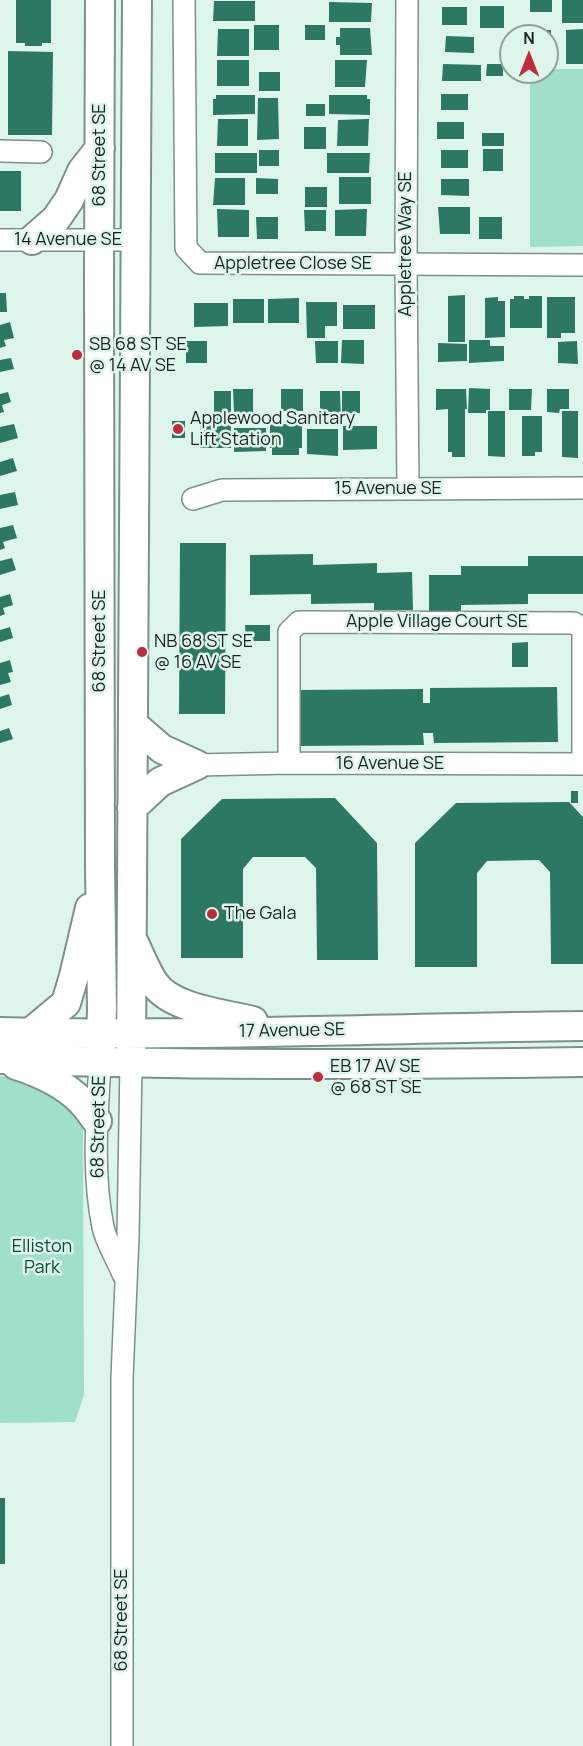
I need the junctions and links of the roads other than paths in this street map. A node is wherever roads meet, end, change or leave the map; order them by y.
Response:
1 (100, 0) edge
2 (137, 0) edge
3 (184, 0) edge
4 (406, 0) edge
5 (100, 148) junction
6 (0, 151) edge
7 (41, 152) dead end
8 (0, 240) edge
9 (32, 240) junction
10 (137, 240) junction
11 (99, 241) junction
12 (406, 264) junction
13 (583, 265) edge
14 (408, 488) junction
15 (583, 488) edge
16 (193, 499) dead end
17 (133, 724) junction
18 (289, 763) junction
19 (583, 764) edge
20 (196, 765) junction
21 (132, 808) junction
22 (100, 865) junction
23 (131, 937) junction
24 (583, 1026) edge
25 (0, 1032) edge
26 (296, 1032) junction
27 (30, 1033) junction
28 (131, 1033) junction
29 (101, 1034) junction
30 (0, 1060) edge
31 (583, 1062) edge
32 (100, 1063) junction
33 (131, 1064) junction
34 (97, 1121) junction
35 (125, 1277) junction
36 (122, 1746) edge

1 - 5 main road, 68 Street SE
2 - 10 main road, 68 Street SE
3 - 12 street, Appletree Close SE
4 - 12 street, Appletree Way SE
5 - 9 main road
5 - 11 main road, 68 Street SE
6 - 7 street
8 - 9 street, 14 Avenue SE
9 - 11 street, 14 Avenue SE
10 - 11 street, 14 Avenue SE
10 - 17 main road, 68 Street SE
11 - 22 main road, 68 Street SE
12 - 13 street, Appletree Close SE
12 - 14 street, Appletree Way SE
14 - 15 street, 15 Avenue SE
14 - 16 street, 15 Avenue SE
17 - 20 main road
17 - 21 main road, 68 Street SE
18 - 19 street, 16 Avenue SE
18 - 19 street, Apple Village Court SE
18 - 20 street, 16 Avenue SE
20 - 21 main road
21 - 23 main road, 68 Street SE
22 - 27 main road
22 - 29 main road, 68 Street SE
23 - 26 main road
23 - 28 main road, 68 Street SE
24 - 26 main road, 17 Avenue SE
25 - 27 main road, 17 Avenue SE
26 - 28 main road, 17 Avenue SE
27 - 29 main road, 17 Avenue SE
28 - 29 main road, 17 Avenue SE
28 - 33 main road, 68 Street SE
29 - 32 main road, 68 Street SE
30 - 32 main road, 17 Avenue SE
30 - 34 main road
31 - 33 main road, 17 Avenue SE
32 - 33 main road, 17 Avenue SE
32 - 34 street, 68 Street SE
33 - 35 street, 68 Street SE
34 - 35 street, 68 Street SE
35 - 36 street, 68 Street SE

